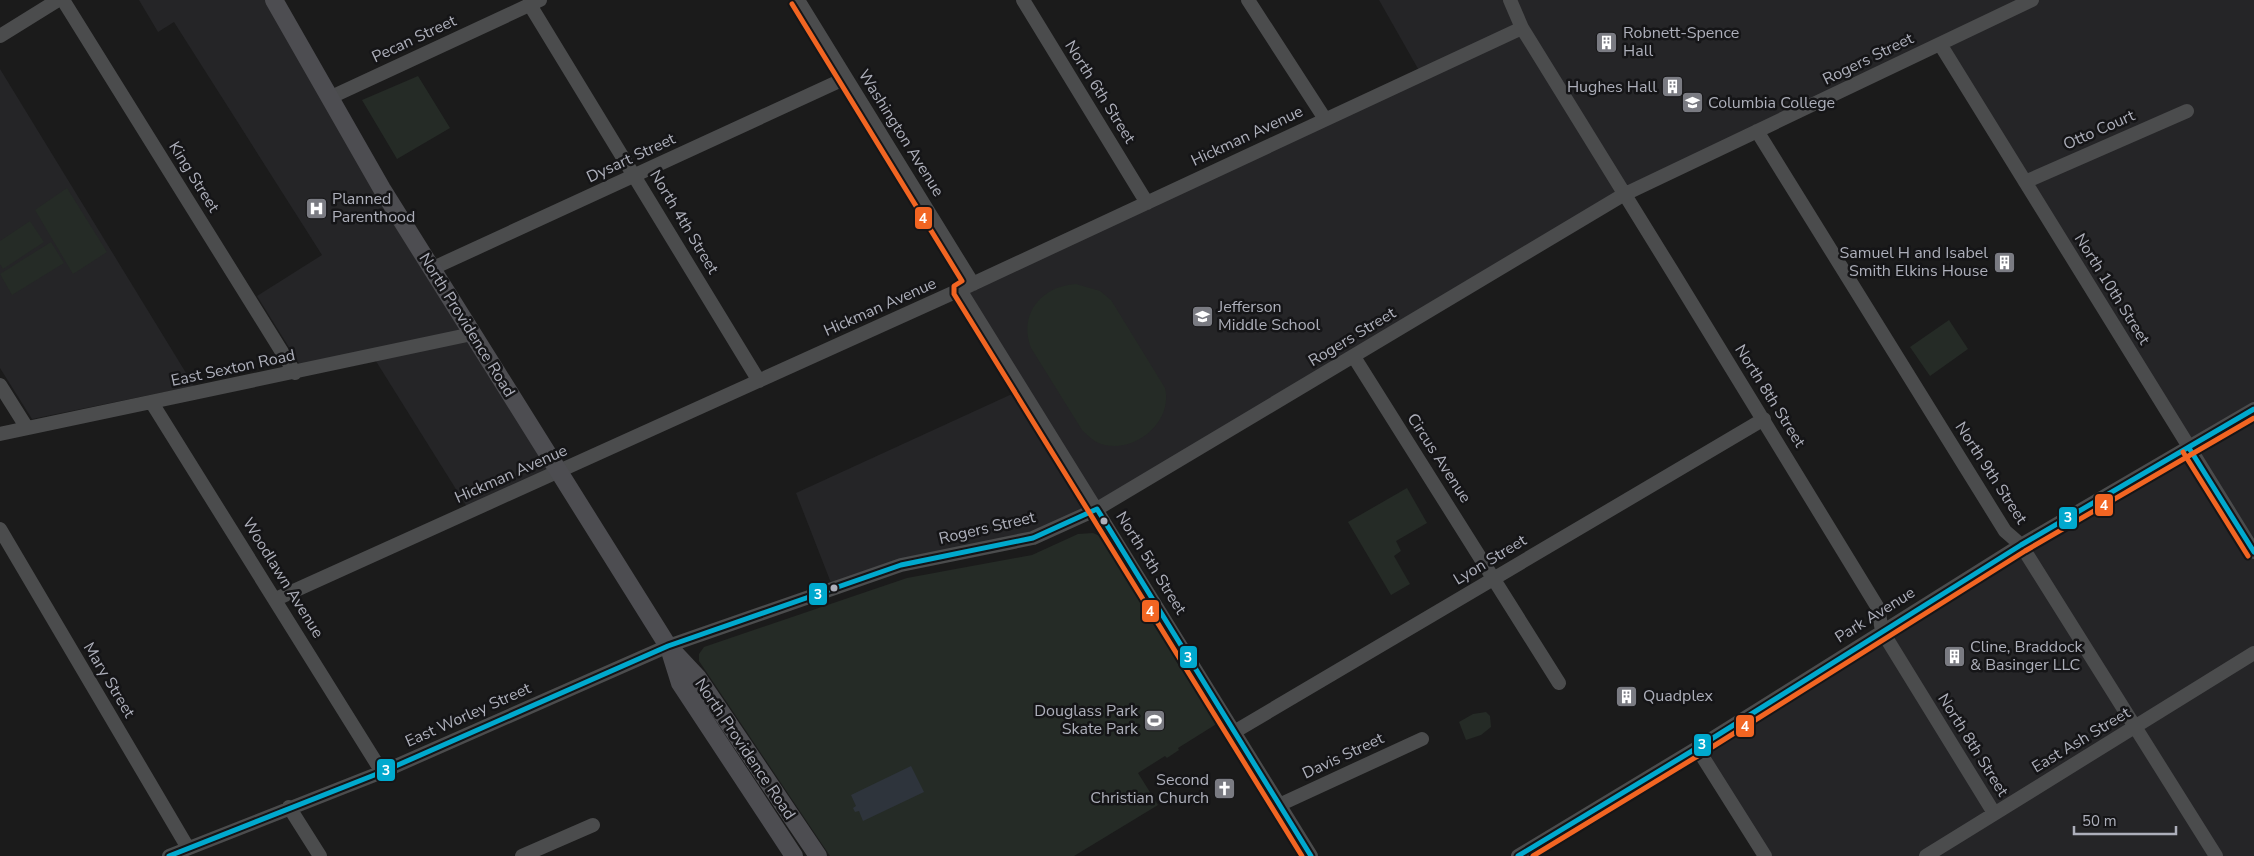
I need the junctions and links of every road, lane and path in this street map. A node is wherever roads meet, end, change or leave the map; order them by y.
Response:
1 (58, 0) edge
2 (63, 0) edge
3 (274, 0) edge
4 (798, 0) edge
5 (1023, 0) edge
6 (1248, 0) edge
7 (1510, 0) edge
8 (2032, 0) edge
9 (533, 2) edge
10 (1522, 28) junction
11 (0, 36) edge
12 (1940, 44) junction
13 (846, 78) junction
14 (329, 98) junction
15 (2187, 110) dead end
16 (1325, 119) junction
17 (1757, 131) junction
18 (635, 175) junction
19 (2025, 182) junction
20 (1624, 196) junction
21 (1147, 202) junction
22 (431, 269) junction
23 (973, 284) junction
24 (960, 290) junction
25 (472, 334) junction
26 (1354, 356) junction
27 (295, 373) junction
28 (759, 381) junction
29 (0, 385) edge
30 (152, 403) junction
31 (2254, 408) edge
32 (1764, 419) junction
33 (27, 428) junction
34 (0, 434) edge
35 (2189, 448) junction
36 (560, 472) junction
37 (1097, 509) junction
38 (0, 529) edge
39 (2021, 545) junction
40 (2254, 552) edge
41 (1495, 577) junction
42 (276, 598) junction
43 (1882, 631) junction
44 (668, 646) junction
45 (2254, 653) edge
46 (1559, 682) dead end
47 (2136, 728) junction
48 (1234, 732) junction
49 (1422, 739) dead end
50 (1697, 748) junction
51 (382, 772) junction
52 (1279, 805) junction
53 (289, 807) junction
54 (1994, 813) junction
55 (594, 825) dead end
56 (188, 848) junction
57 (169, 856) edge
58 (320, 856) edge
59 (523, 856) edge
60 (794, 856) edge
61 (818, 856) edge
62 (1311, 856) edge
63 (1518, 856) edge
64 (1765, 856) edge
65 (1926, 856) edge
66 (2216, 856) edge

1 - 11 street
2 - 27 street, King Street
3 - 14 main road, North Providence Road
4 - 13 street, Washington Avenue
5 - 21 street, North 6th Street
6 - 16 street
7 - 10 street, North 8th Street
8 - 12 street, Rogers Street
9 - 14 street, Pecan Street
9 - 18 street, North 4th Street
10 - 16 street, Hickman Avenue
10 - 20 street, North 8th Street
12 - 17 street, Rogers Street
12 - 19 street, North 10th Street
13 - 18 street, Dysart Street
13 - 23 street, Washington Avenue
14 - 22 main road, North Providence Road
15 - 19 street, Otto Court
16 - 21 street, Hickman Avenue
17 - 20 street, Rogers Street
17 - 39 street, North 9th Street
18 - 22 street, Dysart Street
18 - 28 street, North 4th Street
19 - 35 street, North 10th Street
20 - 26 street, Rogers Street
20 - 32 street, North 8th Street
21 - 23 street, Hickman Avenue
22 - 25 main road, North Providence Road
23 - 24 street, Hickman Avenue
24 - 28 street, Hickman Avenue
24 - 37 street, North 5th Street
25 - 27 street, East Sexton Road
25 - 36 main road, North Providence Road
26 - 37 street, Rogers Street
26 - 41 street, Circus Avenue
27 - 30 street, East Sexton Road
28 - 36 street, Hickman Avenue
29 - 33 street
30 - 33 street, East Sexton Road
30 - 42 street, Woodlawn Avenue
31 - 35 street, Park Avenue
32 - 41 street, Lyon Street
32 - 43 street, North 8th Street
33 - 34 street, East Sexton Road
35 - 39 street, Park Avenue
35 - 40 street, North 10th Street
36 - 42 street, Hickman Avenue
36 - 44 main road, North Providence Road
37 - 44 street, Rogers Street
37 - 48 street, North 5th Street
38 - 56 street, Mary Street
39 - 43 street, Park Avenue
39 - 47 street, North 9th Street
41 - 46 street, Circus Avenue
41 - 48 street, Lyon Street
42 - 51 street, Woodlawn Avenue
43 - 50 street, Park Avenue
43 - 54 street, North 8th Street
44 - 51 street, East Worley Street
44 - 60 main road, North Providence Road
44 - 61 main road, North Providence Road
45 - 47 street, East Ash Street
47 - 54 street, East Ash Street
47 - 66 street, North 9th Street
48 - 52 street, North 5th Street
49 - 52 street, Davis Street
50 - 63 street, Park Avenue
50 - 64 street
51 - 53 street, East Worley Street
52 - 62 street, North 5th Street
53 - 56 street, East Worley Street
53 - 58 street
54 - 65 street, East Ash Street
55 - 59 street
56 - 57 street, East Worley Street

